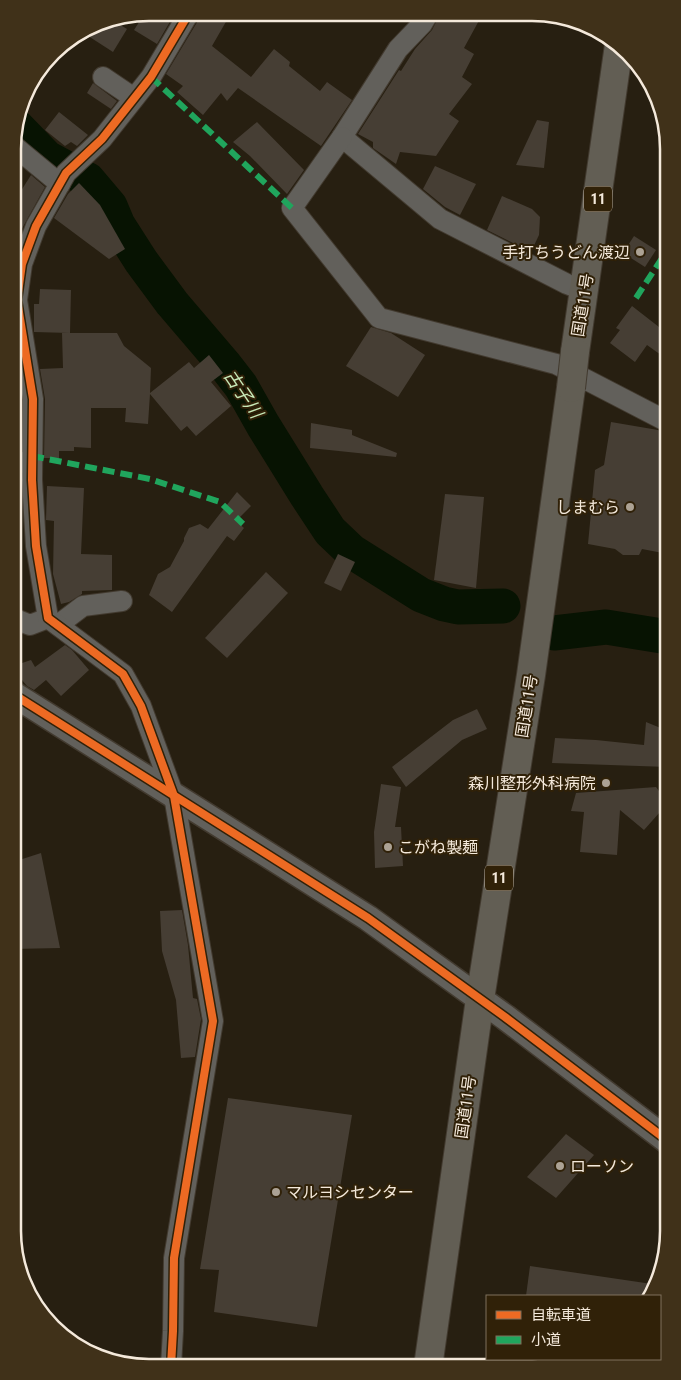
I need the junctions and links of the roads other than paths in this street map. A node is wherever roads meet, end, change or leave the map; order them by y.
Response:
1 (424, 21) edge
2 (184, 22) edge
3 (619, 56) edge
4 (102, 77) dead end
5 (134, 98) junction
6 (342, 137) junction
7 (22, 153) edge
8 (60, 184) junction
9 (22, 265) edge
10 (585, 292) junction
11 (22, 341) edge
12 (660, 418) edge
13 (23, 462) edge
14 (122, 601) dead end
15 (22, 622) edge
16 (53, 622) junction
17 (21, 699) edge
18 (174, 796) junction
19 (480, 1000) junction
20 (659, 1134) edge
21 (171, 1359) edge
22 (429, 1359) edge

1 - 6 street
2 - 5 street
3 - 10 highway, 国道11号 / 11
4 - 5 street
5 - 8 street
6 - 10 street
6 - 12 street
7 - 8 street
8 - 9 street
10 - 19 highway, 国道11号 / 11, bridge
11 - 13 street
13 - 16 street
14 - 16 street
15 - 16 street
16 - 18 street
17 - 18 street
18 - 19 street
18 - 21 street
19 - 20 street
19 - 22 highway, 国道11号 / 11

